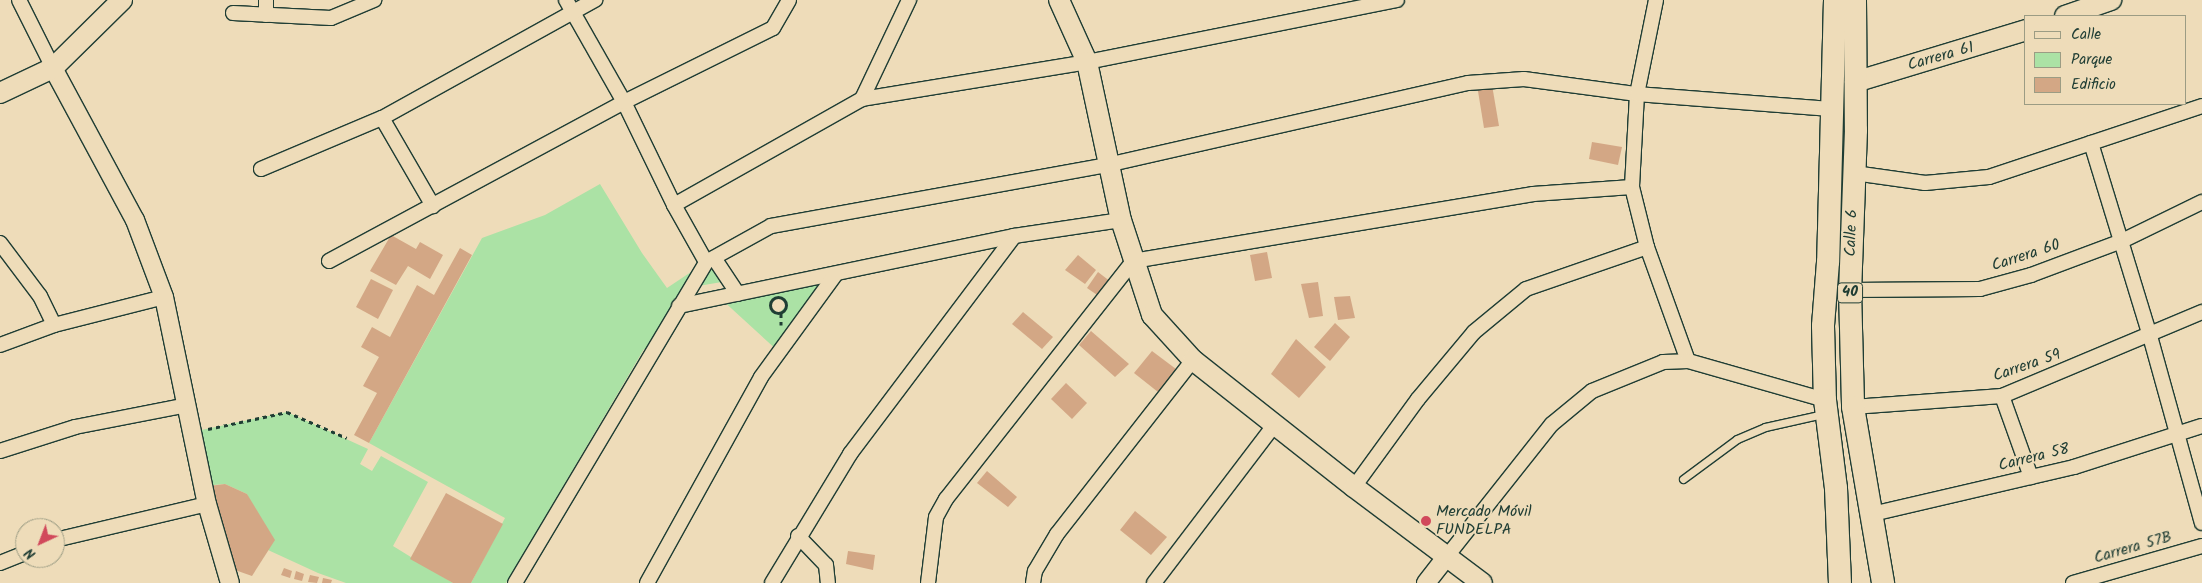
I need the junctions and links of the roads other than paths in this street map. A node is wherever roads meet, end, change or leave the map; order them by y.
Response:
1 (19, 0) edge
2 (122, 0) edge
3 (266, 0) edge
4 (374, 0) edge
5 (595, 0) edge
6 (789, 0) edge
7 (909, 0) edge
8 (1059, 0) edge
9 (1397, 0) edge
10 (1654, 0) edge
11 (1835, 0) edge
12 (1855, 0) edge
13 (2111, 0) edge
14 (569, 6) edge
15 (233, 13) dead end
16 (266, 15) junction
17 (2068, 15) edge
18 (2024, 31) edge
19 (1087, 62) junction
20 (53, 68) junction
21 (1855, 82) junction
22 (0, 93) edge
23 (1637, 94) junction
24 (862, 99) junction
25 (624, 102) junction
26 (2202, 106) edge
27 (1833, 109) junction
28 (382, 118) junction
29 (2091, 143) junction
30 (1107, 165) junction
31 (261, 169) dead end
32 (1854, 174) junction
33 (1632, 187) junction
34 (2202, 202) edge
35 (674, 205) junction
36 (433, 206) junction
37 (1121, 220) junction
38 (1014, 236) junction
39 (2122, 241) junction
40 (0, 243) edge
41 (1647, 247) junction
42 (710, 260) junction
43 (330, 261) dead end
44 (1133, 261) junction
45 (835, 275) junction
46 (1850, 290) junction
47 (738, 294) junction
48 (164, 296) junction
49 (679, 306) junction
50 (2202, 312) edge
51 (54, 325) junction
52 (2150, 336) junction
53 (0, 345) edge
54 (1193, 360) junction
55 (1688, 360) junction
56 (2002, 396) junction
57 (187, 406) junction
58 (1825, 406) junction
59 (1853, 407) junction
60 (1275, 424) junction
61 (2202, 426) edge
62 (2178, 435) junction
63 (0, 450) edge
64 (2030, 477) junction
65 (1683, 479) dead end
66 (1354, 487) junction
67 (207, 504) junction
68 (1872, 514) junction
69 (2202, 523) edge
70 (798, 536) junction
71 (65, 538) edge
72 (2202, 546) edge
73 (1448, 555) junction
74 (15, 557) edge
75 (0, 563) edge
76 (230, 580) edge
77 (247, 583) edge
78 (515, 583) edge
79 (647, 583) edge
80 (772, 583) edge
81 (828, 583) edge
82 (928, 583) edge
83 (1033, 583) edge
84 (1154, 583) edge
85 (1426, 583) edge
86 (1482, 583) edge
87 (1840, 583) edge
88 (1883, 583) edge
89 (2073, 583) edge

1 - 20 street
2 - 20 main road
3 - 16 street
4 - 16 street
5 - 14 street
6 - 25 street
7 - 24 street
8 - 19 main road
9 - 19 street
10 - 23 street
11 - 27 highway, Calle 6 / 40
12 - 21 highway, Calle 6 / 40
13 - 17 main road
14 - 25 street
14 - 28 street
15 - 16 street
18 - 21 main road, Carrera 61
19 - 24 street
19 - 30 main road
20 - 22 main road
20 - 48 street
21 - 32 highway, Calle 6 / 40
23 - 27 street
23 - 30 street
23 - 33 street
24 - 35 street
25 - 35 street
25 - 36 street
26 - 29 street
27 - 58 highway, Calle 6 / 40
28 - 31 street
28 - 36 street
29 - 32 street
29 - 39 street
30 - 37 main road
30 - 42 street
32 - 46 highway, Calle 6 / 40
33 - 41 street
33 - 44 street
34 - 39 street, Carrera 60
35 - 42 street
36 - 43 street
37 - 38 street
37 - 44 main road
38 - 45 street
38 - 70 street
39 - 46 street, Carrera 60
39 - 52 street
40 - 51 street
41 - 55 street
41 - 66 street
42 - 47 street
42 - 49 street
44 - 54 main road
44 - 82 street
45 - 47 street
45 - 79 street
46 - 59 highway, Calle 6 / 40
47 - 49 street
48 - 51 street
48 - 57 street
49 - 78 street
50 - 52 street, Carrera 59
51 - 53 street
52 - 56 street, Carrera 59
52 - 62 street
54 - 60 main road
54 - 83 street
55 - 58 street
55 - 73 street
56 - 59 street, Carrera 59
56 - 64 street
57 - 63 street
57 - 67 street
58 - 65 lane
58 - 87 highway, Calle 6 / 40
59 - 68 highway, Calle 6 / 40
60 - 66 main road
60 - 84 street
61 - 62 street, Carrera 58
62 - 64 street, Carrera 58
62 - 69 street
64 - 68 street, Carrera 58
66 - 73 main road
67 - 71 street
67 - 76 street
68 - 88 highway, Calle 6 / 40
70 - 80 street
70 - 81 street
72 - 89 street, Carrera 57B
73 - 85 street
73 - 86 main road
74 - 75 street
76 - 77 street

